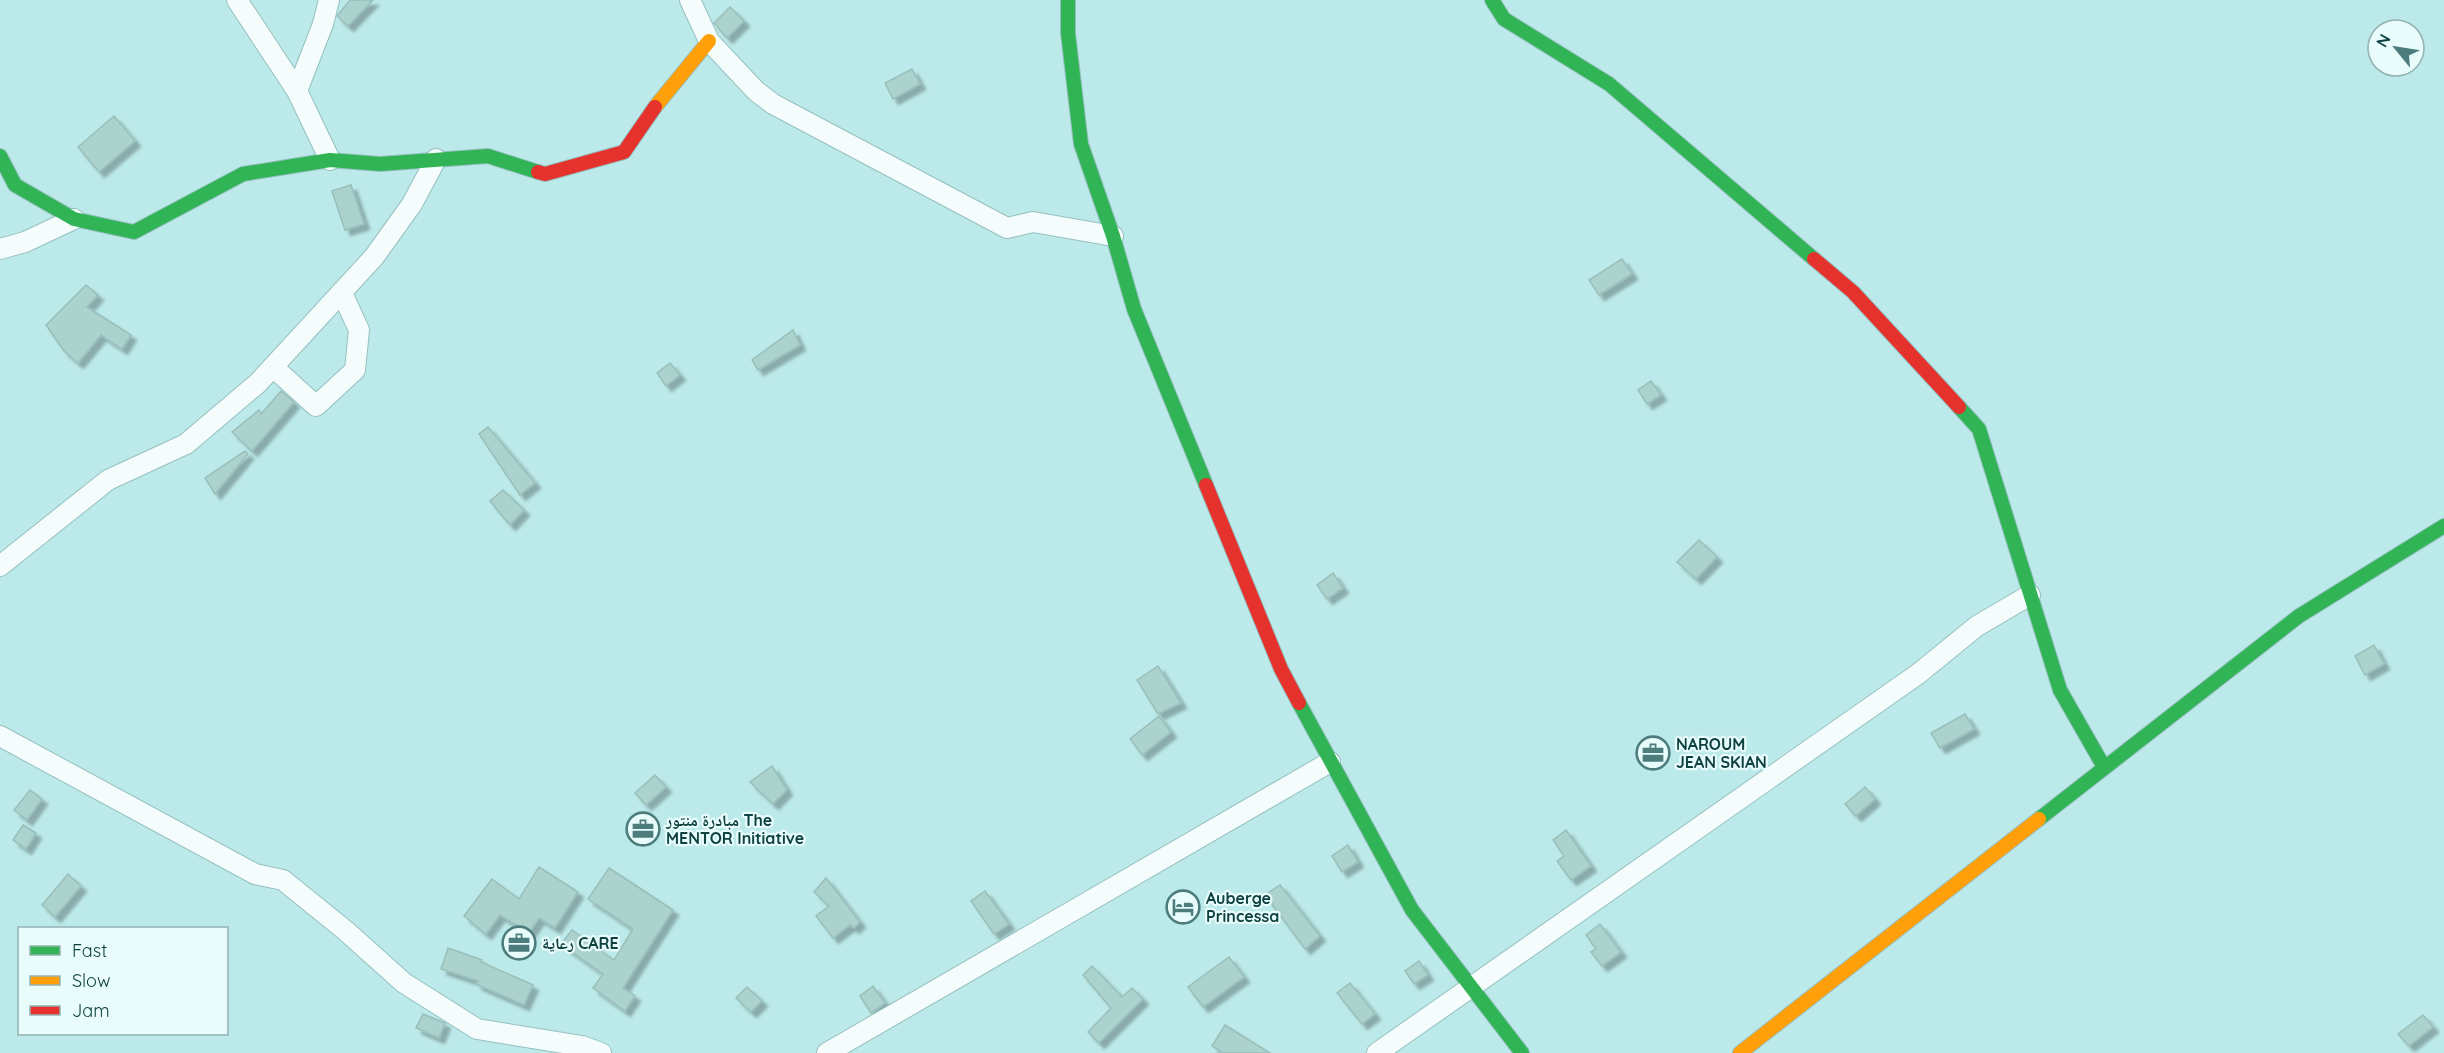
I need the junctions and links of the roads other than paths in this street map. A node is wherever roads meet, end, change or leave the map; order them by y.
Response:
1 (237, 0) edge
2 (329, 0) edge
3 (690, 0) edge
4 (1068, 0) edge
5 (1492, 0) edge
6 (709, 41) junction
7 (297, 91) junction
8 (0, 156) edge
9 (436, 159) junction
10 (330, 160) junction
11 (74, 219) junction
12 (1113, 236) junction
13 (0, 249) edge
14 (342, 293) junction
15 (273, 368) junction
16 (2444, 526) edge
17 (0, 566) edge
18 (2030, 595) junction
19 (0, 736) edge
20 (1330, 762) junction
21 (2104, 766) junction
22 (1472, 987) junction
23 (601, 1053) edge
24 (827, 1053) edge
25 (1377, 1053) edge
26 (1522, 1053) edge
27 (1740, 1053) edge

1 - 7 street
2 - 7 street
3 - 6 street
4 - 12 street
5 - 18 street
6 - 9 street
6 - 12 street
7 - 10 street
8 - 11 street
9 - 10 street
9 - 14 street
10 - 11 street
11 - 13 street
12 - 20 street
14 - 15 street
14 - 15 street
15 - 17 street
16 - 21 street
18 - 21 street
18 - 22 street
19 - 23 street
20 - 22 street
20 - 24 street
21 - 27 street
22 - 25 street
22 - 26 street

